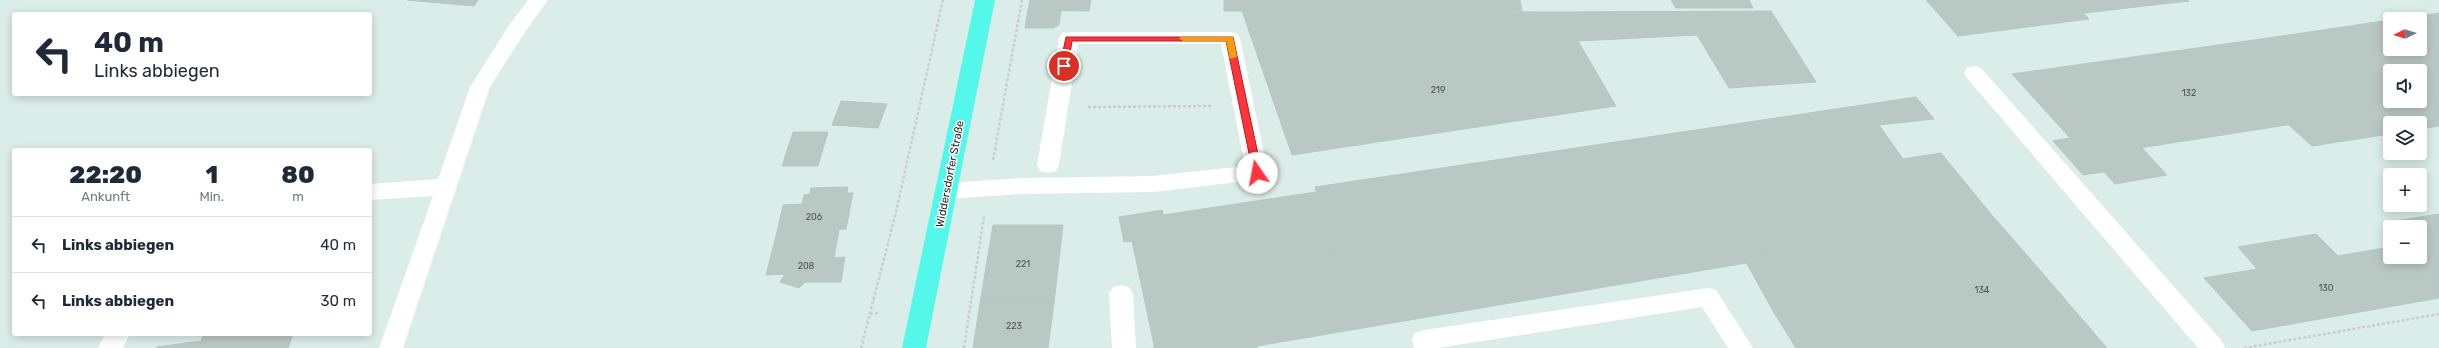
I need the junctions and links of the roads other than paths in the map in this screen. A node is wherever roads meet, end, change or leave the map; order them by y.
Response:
1 (538, 0) edge
2 (985, 0) edge
3 (1974, 73) dead end
4 (1048, 165) dead end
5 (447, 187) junction
6 (947, 191) junction
7 (372, 192) edge
8 (1121, 294) dead end
9 (117, 336) edge
10 (110, 348) edge
11 (391, 348) edge
12 (914, 348) edge
13 (1124, 348) edge
14 (1426, 348) edge
15 (1741, 348) edge
16 (2213, 348) edge

1 - 5 lane
2 - 6 main road, Widdersdorfer Straße
3 - 16 lane
4 - 6 lane
5 - 7 lane
5 - 11 lane
6 - 12 main road, Widdersdorfer Straße
8 - 13 lane
9 - 10 lane
14 - 15 lane

